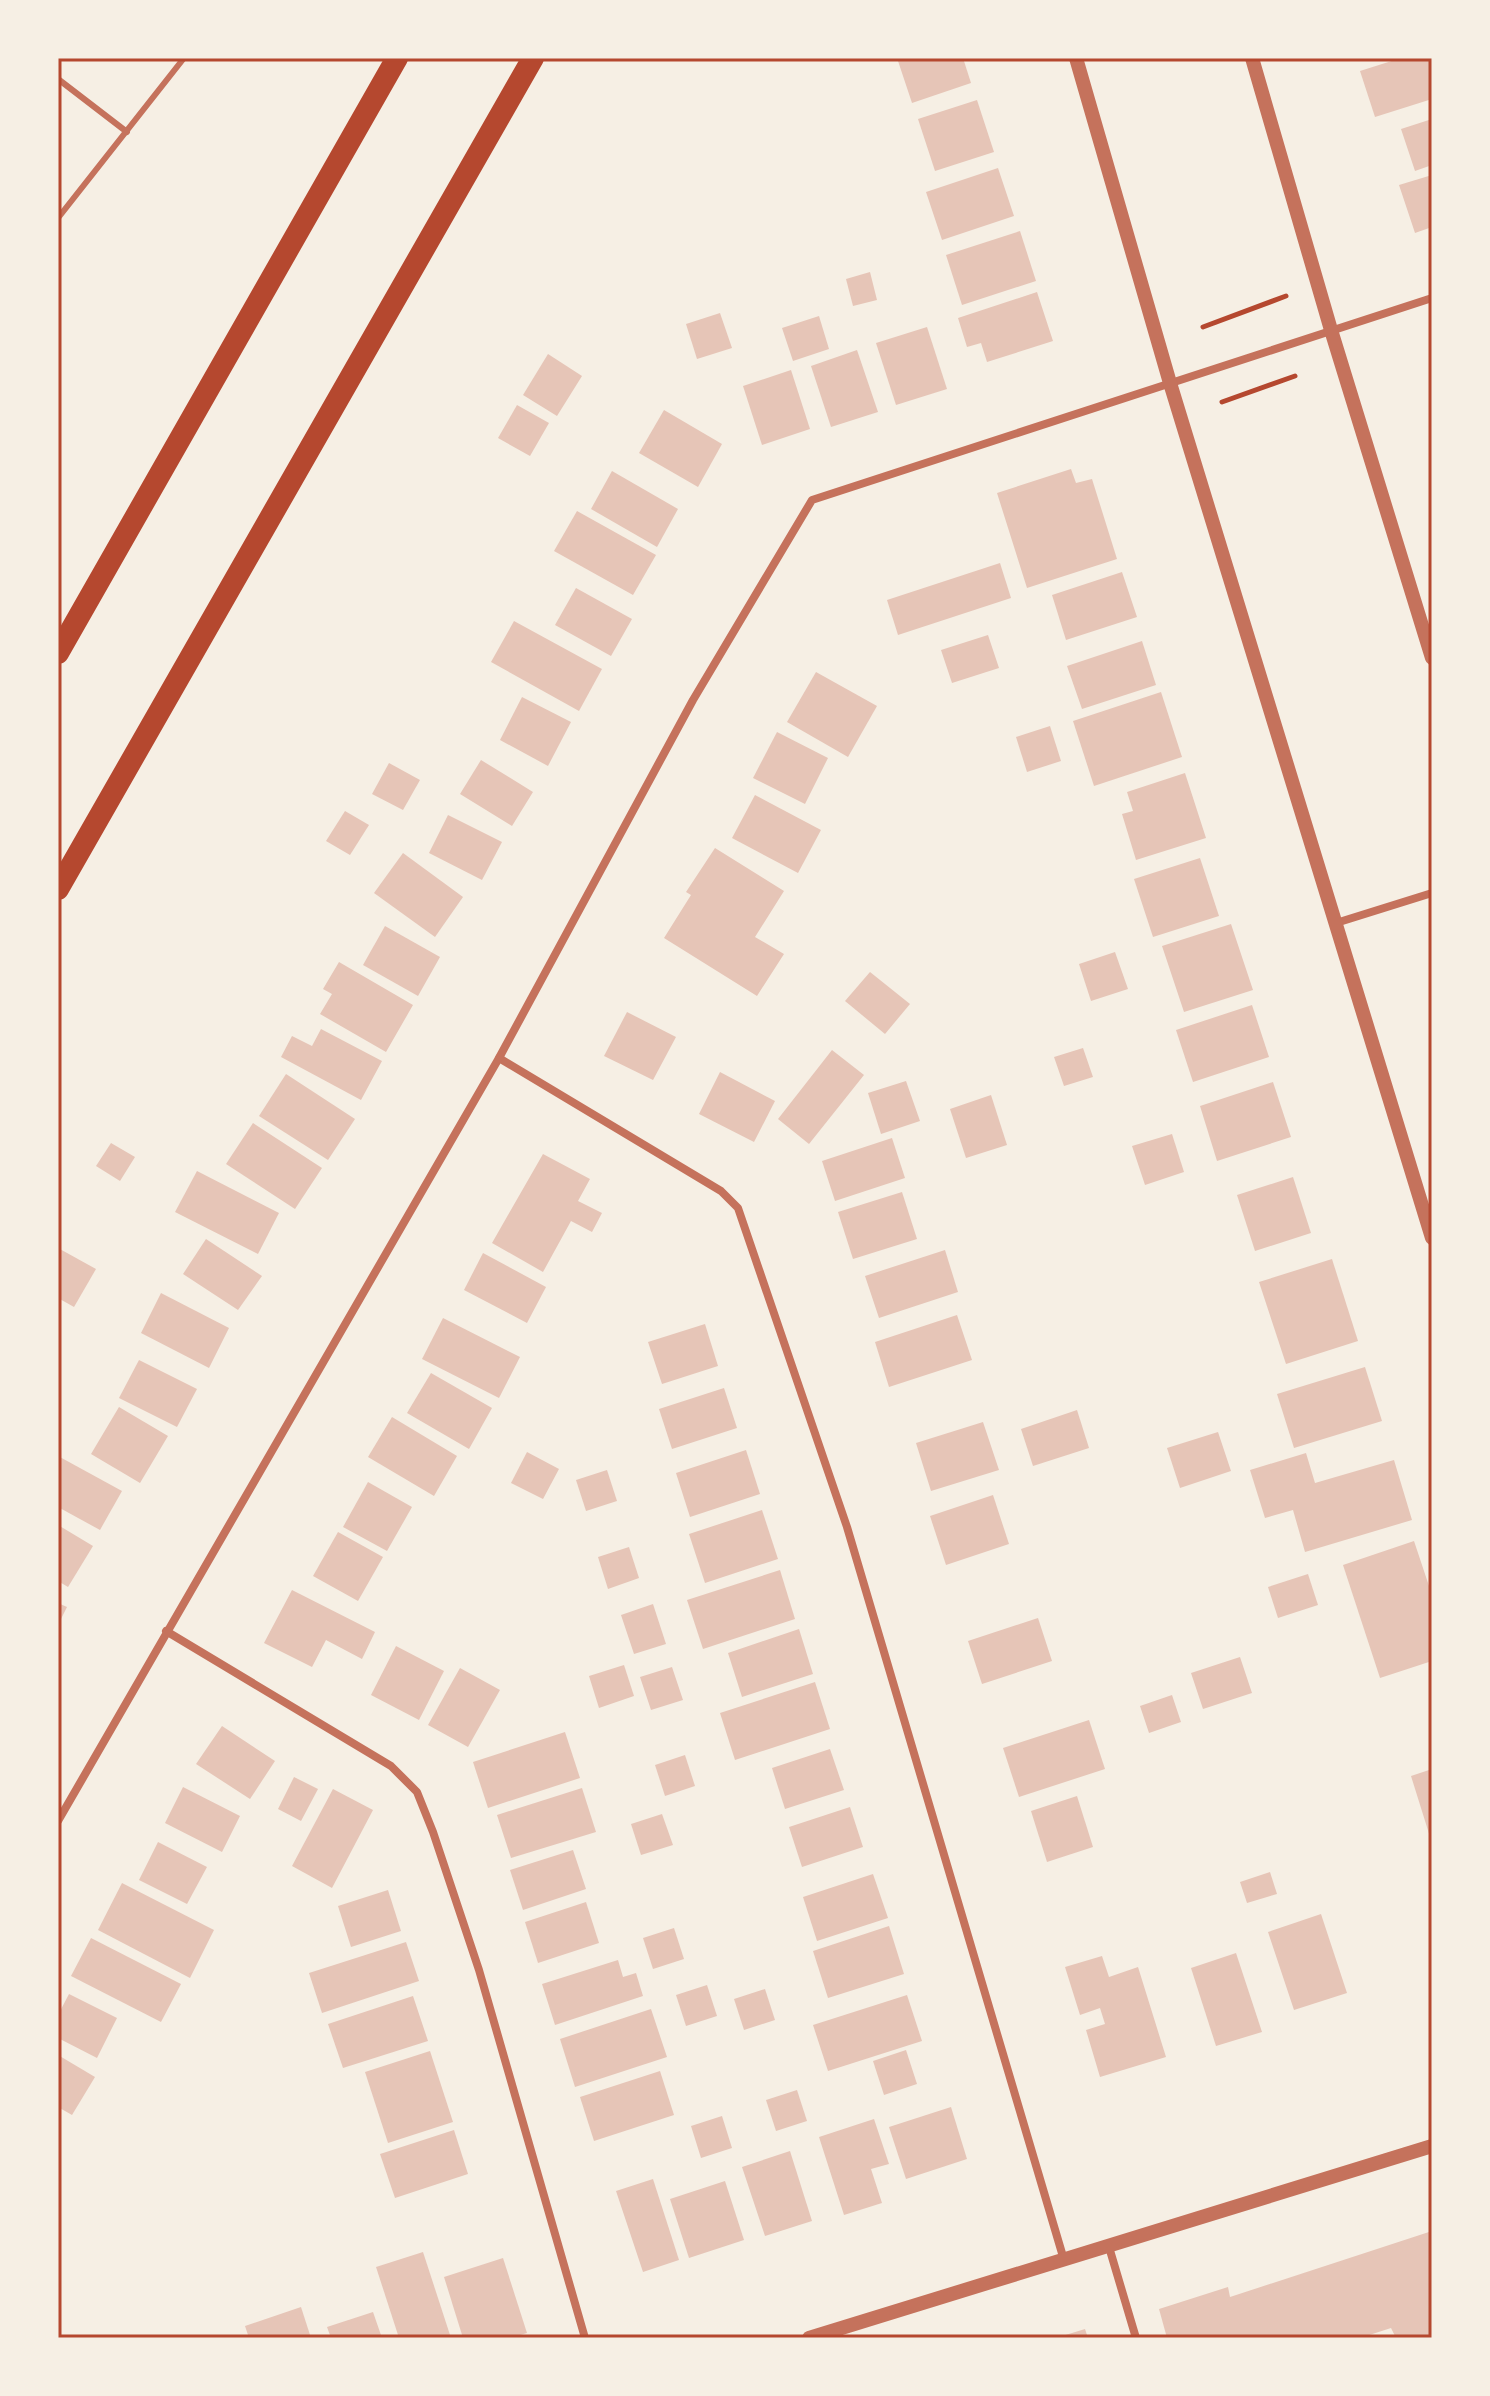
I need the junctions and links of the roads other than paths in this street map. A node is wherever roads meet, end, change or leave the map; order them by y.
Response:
1 (184, 58) edge
2 (397, 58) edge
3 (533, 58) edge
4 (1076, 58) edge
5 (1252, 58) edge
6 (58, 79) edge
7 (127, 132) junction
8 (58, 218) edge
9 (1432, 298) edge
10 (1331, 330) junction
11 (1170, 383) junction
12 (58, 653) edge
13 (1432, 658) edge
14 (58, 889) edge
15 (1432, 893) edge
16 (1336, 923) junction
17 (499, 1058) junction
18 (1432, 1238) edge
19 (166, 1631) junction
20 (58, 1821) edge
21 (1432, 2146) edge
22 (1109, 2247) junction
23 (1064, 2260) junction
24 (585, 2338) edge
25 (809, 2338) edge
26 (1136, 2338) edge

1 - 7 lane
2 - 12 highway
3 - 14 highway
4 - 11 street
5 - 10 street
6 - 7 lane
7 - 8 lane
9 - 10 street
10 - 11 street
10 - 13 street
11 - 16 street
11 - 17 street
15 - 16 street
16 - 18 street
17 - 19 street
17 - 23 street
19 - 20 street
19 - 24 street
21 - 22 street
22 - 23 street
22 - 26 street
23 - 25 street

